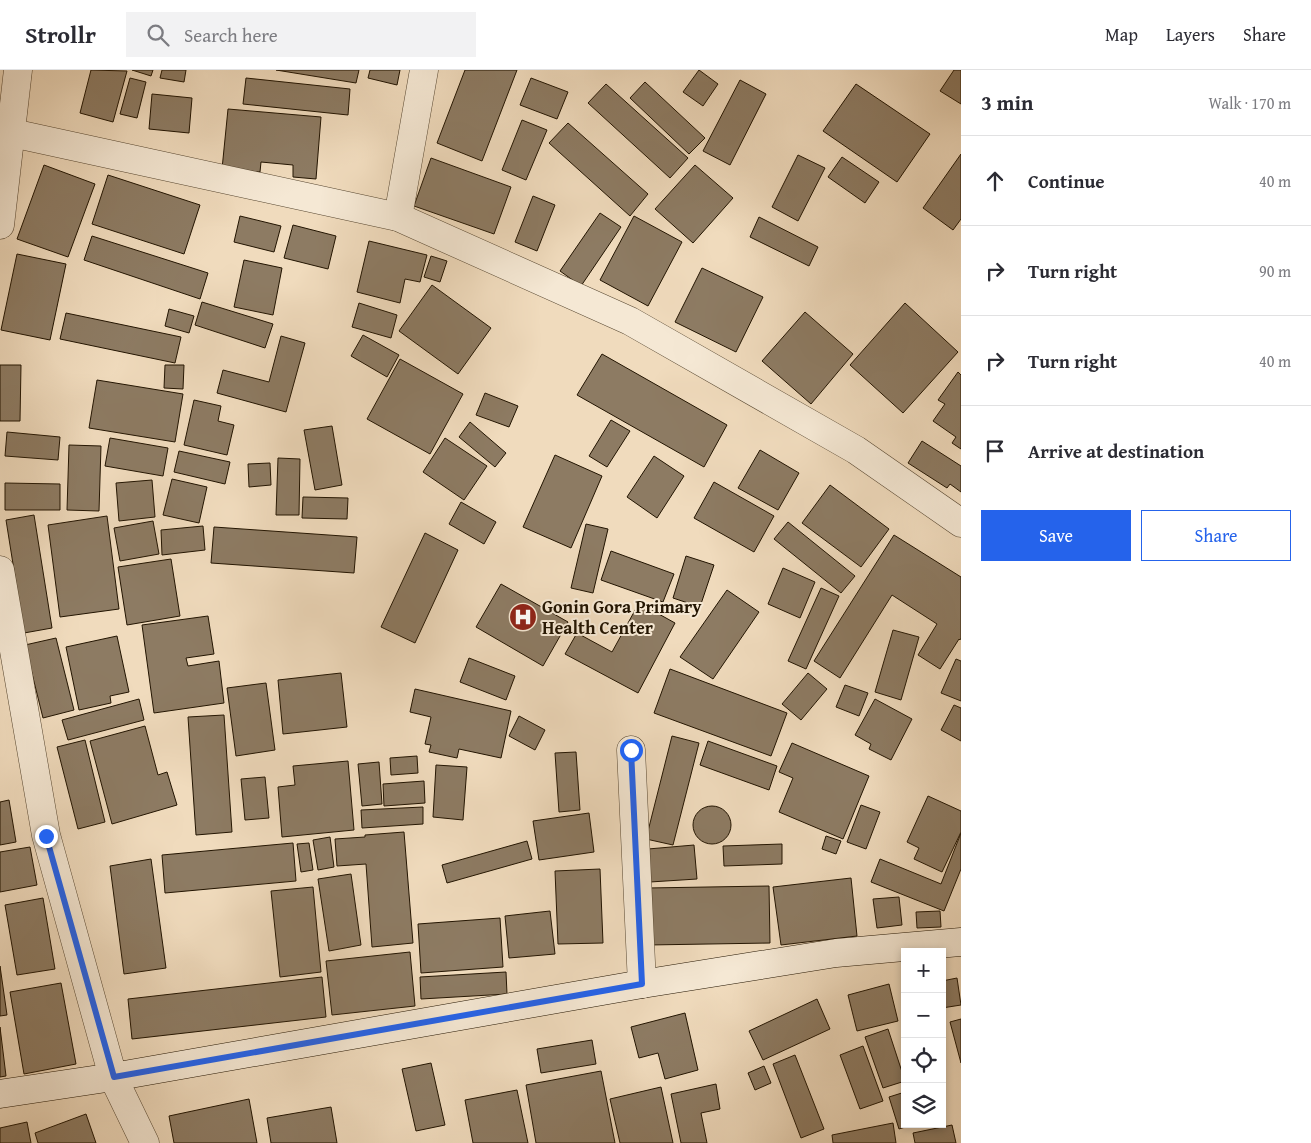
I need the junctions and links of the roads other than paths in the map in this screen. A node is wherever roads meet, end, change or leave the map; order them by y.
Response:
1 (18, 70) edge
2 (424, 70) edge
3 (12, 133) junction
4 (398, 217) junction
5 (0, 226) edge
6 (961, 523) edge
7 (0, 570) edge
8 (631, 750) dead end
9 (961, 942) edge
10 (642, 984) junction
11 (114, 1077) junction
12 (0, 1094) edge
13 (145, 1143) edge

1 - 3 street
2 - 4 street
3 - 4 street
3 - 5 street
4 - 6 street
7 - 11 street
8 - 10 street
9 - 10 street
10 - 11 street
11 - 12 street
11 - 13 street

